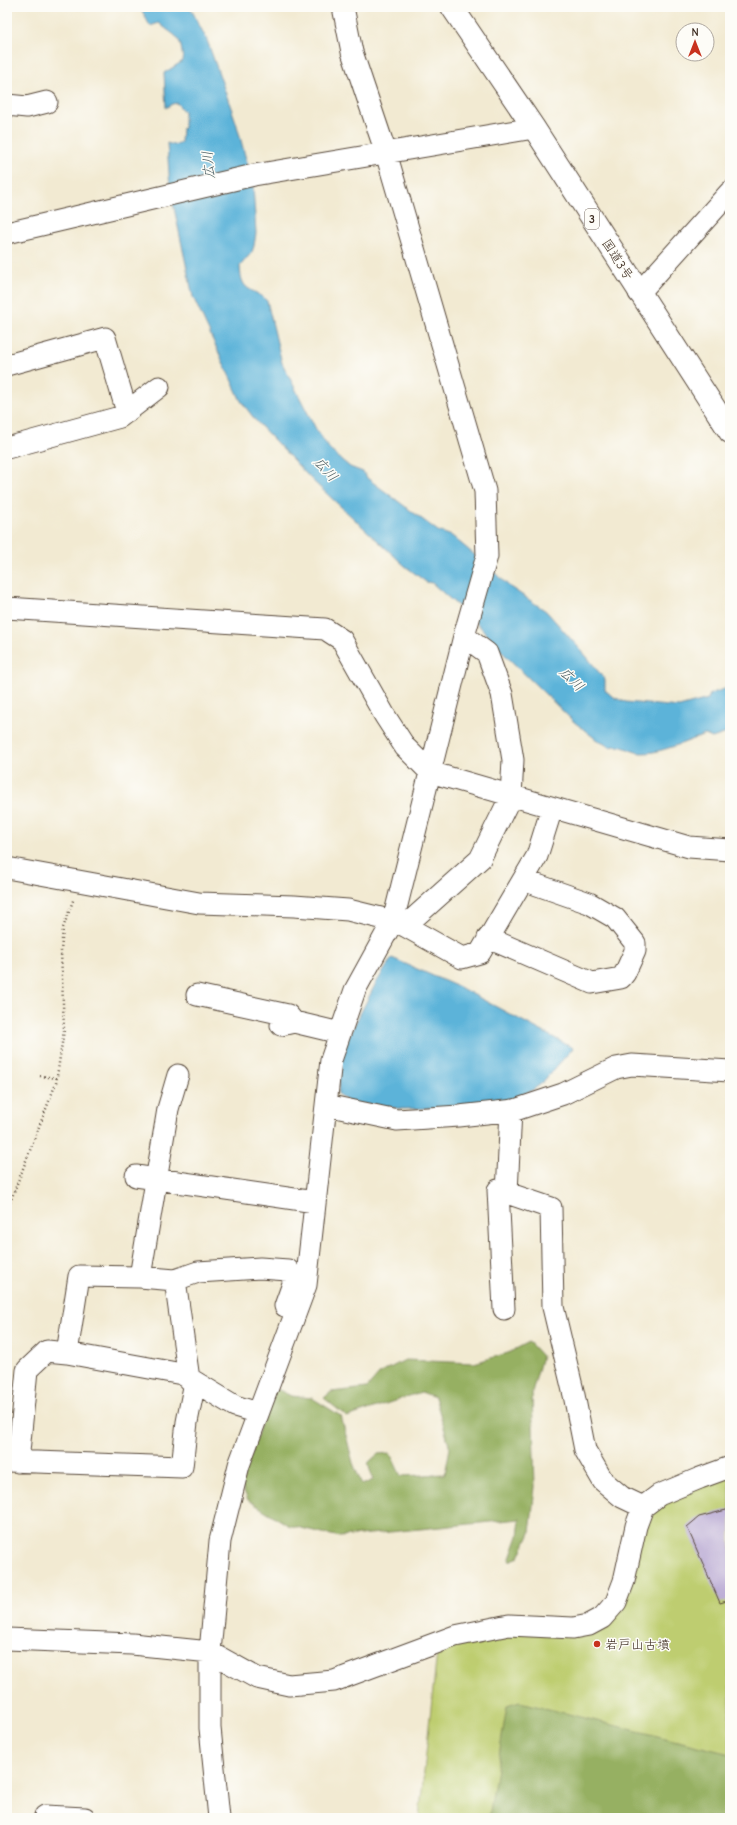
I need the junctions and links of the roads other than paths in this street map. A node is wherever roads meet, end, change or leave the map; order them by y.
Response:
1 (343, 7) edge
2 (452, 7) edge
3 (47, 102) dead end
4 (7, 105) edge
5 (534, 128) junction
6 (386, 153) junction
7 (730, 192) edge
8 (7, 233) edge
9 (639, 293) junction
10 (7, 365) edge
11 (159, 387) dead end
12 (127, 412) junction
13 (730, 432) edge
14 (7, 448) edge
15 (7, 608) edge
16 (465, 631) junction
17 (430, 772) junction
18 (511, 796) junction
19 (552, 808) junction
20 (730, 850) edge
21 (7, 868) edge
22 (523, 880) junction
23 (399, 923) junction
24 (488, 938) junction
25 (197, 995) dead end
26 (340, 1033) junction
27 (730, 1071) edge
28 (178, 1075) dead end
29 (326, 1105) junction
30 (511, 1110) junction
31 (136, 1176) dead end
32 (157, 1180) junction
33 (507, 1193) junction
34 (315, 1202) junction
35 (140, 1277) junction
36 (175, 1280) junction
37 (504, 1309) dead end
38 (67, 1353) junction
39 (192, 1381) junction
40 (270, 1382) junction
41 (258, 1413) junction
42 (13, 1462) edge
43 (730, 1467) edge
44 (643, 1507) junction
45 (7, 1638) edge
46 (210, 1652) junction
47 (45, 1818) edge
48 (85, 1818) edge
49 (219, 1818) edge

1 - 6 street
2 - 5 highway, 国道3号 / 3
3 - 4 street
5 - 6 street
5 - 9 highway, 国道3号 / 3
6 - 8 street
6 - 16 street
7 - 9 street
9 - 13 highway, 国道3号 / 3
10 - 12 street
11 - 12 street
12 - 14 street
15 - 17 street
16 - 17 street
16 - 18 street
17 - 18 street
17 - 23 street
18 - 19 street
18 - 23 street
19 - 20 street
19 - 22 street
21 - 23 street
22 - 24 street
22 - 24 street
23 - 24 street
23 - 26 street
25 - 26 street
26 - 29 street
27 - 30 street
28 - 32 street
29 - 30 street
29 - 34 street
30 - 33 street
31 - 32 street
32 - 34 street
32 - 35 street
33 - 37 street
33 - 44 street
34 - 40 street
35 - 36 street
35 - 38 street
36 - 39 street
36 - 40 street
38 - 39 street
38 - 42 street
39 - 41 street
39 - 42 street
40 - 41 street
41 - 46 street
43 - 44 street
44 - 46 street
45 - 46 street
46 - 49 street
47 - 48 street

